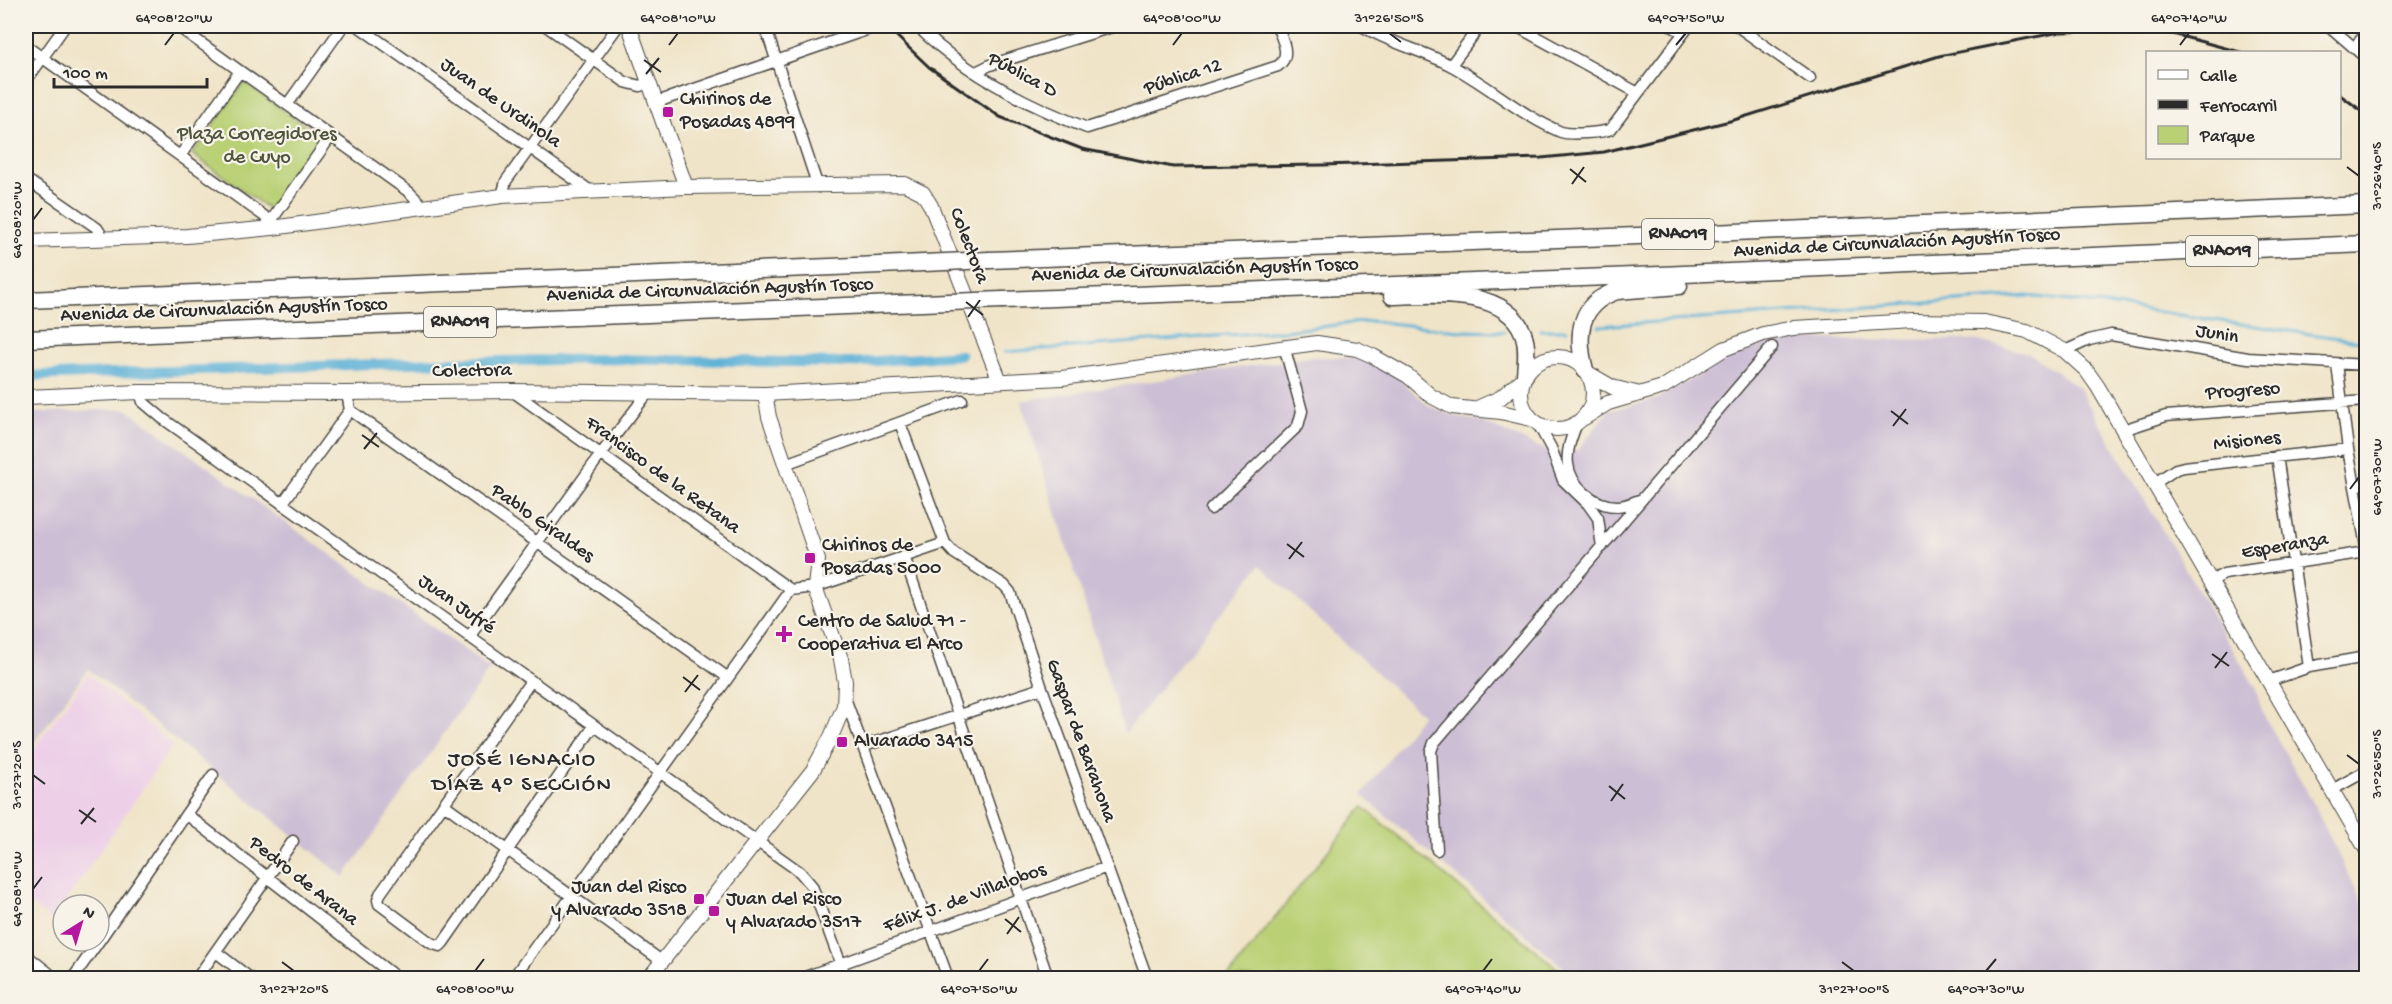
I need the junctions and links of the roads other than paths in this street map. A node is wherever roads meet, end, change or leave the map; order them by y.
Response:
1 (65, 26) edge
2 (177, 26) edge
3 (343, 26) edge
4 (358, 26) edge
5 (546, 26) edge
6 (618, 26) edge
7 (629, 26) edge
8 (765, 26) edge
9 (917, 26) edge
10 (1115, 26) edge
11 (1277, 26) edge
12 (1362, 26) edge
13 (1480, 26) edge
14 (1516, 26) edge
15 (1671, 26) edge
16 (1737, 26) edge
17 (2329, 26) edge
18 (869, 29) dead end
19 (1686, 29) edge
20 (2367, 33) edge
21 (26, 46) edge
22 (2355, 47) junction
23 (42, 57) junction
24 (2367, 58) edge
25 (594, 60) junction
26 (777, 61) junction
27 (1451, 65) junction
28 (240, 71) junction
29 (976, 72) junction
30 (1810, 78) dead end
31 (26, 81) edge
32 (650, 82) junction
33 (1638, 93) junction
34 (657, 102) junction
35 (287, 105) junction
36 (1087, 128) joint
37 (331, 136) junction
38 (530, 148) junction
39 (180, 156) junction
40 (26, 179) edge
41 (686, 187) junction
42 (818, 187) junction
43 (592, 192) junction
44 (2367, 194) edge
45 (502, 196) junction
46 (2367, 205) edge
47 (423, 206) junction
48 (1993, 221) junction
49 (272, 224) junction
50 (104, 239) junction
51 (26, 241) edge
52 (2367, 244) edge
53 (2367, 255) edge
54 (2078, 257) junction
55 (2030, 259) junction
56 (1269, 289) junction
57 (26, 300) edge
58 (26, 339) edge
59 (1284, 346) junction
60 (1772, 347) dead end
61 (2066, 351) junction
62 (2337, 364) junction
63 (2367, 365) edge
64 (1587, 372) junction
65 (1524, 377) junction
66 (1000, 381) junction
67 (512, 391) junction
68 (140, 392) junction
69 (347, 393) junction
70 (647, 394) junction
71 (765, 394) junction
72 (1641, 394) junction
73 (26, 397) edge
74 (962, 400) dead end
75 (2367, 401) edge
76 (2340, 403) junction
77 (350, 410) junction
78 (1473, 410) junction
79 (1581, 420) junction
80 (1535, 422) junction
81 (900, 423) junction
82 (2123, 430) junction
83 (2348, 449) junction
84 (601, 454) junction
85 (2277, 456) junction
86 (785, 464) junction
87 (2155, 483) junction
88 (2367, 483) edge
89 (2355, 486) junction
90 (1640, 500) junction
91 (282, 504) junction
92 (1211, 508) dead end
93 (537, 543) junction
94 (945, 543) junction
95 (2367, 546) edge
96 (1602, 547) junction
97 (2367, 552) edge
98 (904, 556) junction
99 (2292, 564) junction
100 (2211, 581) junction
101 (815, 587) junction
102 (791, 590) junction
103 (469, 637) junction
104 (2367, 657) edge
105 (2309, 667) junction
106 (727, 677) junction
107 (531, 681) junction
108 (2269, 681) junction
109 (1042, 688) junction
110 (845, 698) junction
111 (957, 715) junction
112 (594, 726) junction
113 (864, 746) junction
114 (2367, 771) edge
115 (659, 772) junction
116 (213, 775) dead end
117 (2332, 790) junction
118 (445, 805) junction
119 (186, 814) junction
120 (757, 841) junction
121 (292, 842) dead end
122 (2367, 849) edge
123 (508, 850) junction
124 (1437, 850) dead end
125 (1107, 867) junction
126 (267, 878) junction
127 (571, 896) junction
128 (1020, 898) junction
129 (111, 923) edge
130 (931, 931) junction
131 (216, 952) junction
132 (91, 953) edge
133 (26, 955) edge
134 (663, 962) junction
135 (841, 964) junction
136 (55, 978) edge
137 (73, 978) edge
138 (197, 978) edge
139 (250, 978) edge
140 (397, 978) edge
141 (513, 978) edge
142 (650, 978) edge
143 (802, 978) edge
144 (846, 978) edge
145 (948, 978) edge
146 (1048, 978) edge
147 (1147, 978) edge

1 - 23 street
2 - 28 street
3 - 35 street
4 - 38 street, Juan de Urdinola
5 - 25 street
6 - 25 street
7 - 32 main road
8 - 26 street
9 - 29 street, Pública D
10 - 29 street
11 - 36 street, Pública 12
12 - 27 street
13 - 27 street
14 - 33 street
15 - 19 street
16 - 30 street
17 - 22 street
18 - 26 street
19 - 33 street
20 - 22 street
21 - 23 street
22 - 24 street
23 - 31 street
23 - 39 street
25 - 32 street
25 - 38 street
26 - 34 street
26 - 42 street
27 - 33 street
28 - 35 street
28 - 39 street
29 - 36 street, Pública D
32 - 34 main road
34 - 41 main road
35 - 37 street
37 - 47 street
37 - 49 street
38 - 43 street, Juan de Urdinola
38 - 45 street
39 - 49 street
40 - 50 street
41 - 42 main road, Colectora
41 - 43 main road, Colectora
42 - 66 main road, Colectora
43 - 45 main road, Colectora
44 - 48 highway
45 - 47 main road, Colectora
46 - 48 highway, Avenida de Circunvalación Agustín Tosco / RNA019
47 - 49 main road, Colectora
48 - 57 highway, Avenida de Circunvalación Agustín Tosco / RNA019, bridge
49 - 50 main road, Colectora
50 - 51 main road, Colectora
52 - 54 highway, Avenida de Circunvalación Agustín Tosco / RNA019
53 - 54 highway
54 - 55 highway, Avenida de Circunvalación Agustín Tosco / RNA019
55 - 56 highway, Avenida de Circunvalación Agustín Tosco / RNA019
55 - 64 highway
56 - 58 highway, Avenida de Circunvalación Agustín Tosco / RNA019, bridge
56 - 65 highway
59 - 66 main road
59 - 78 main road
59 - 92 street
60 - 90 street
61 - 62 street, Junin
61 - 72 main road
61 - 82 main road
62 - 63 street, Junin
62 - 76 street
64 - 65 main road
64 - 72 main road
64 - 79 main road
65 - 78 main road
65 - 80 main road
66 - 71 main road, Colectora
67 - 69 main road, Colectora
67 - 70 main road, Colectora
67 - 84 street, Francisco de la Retana
68 - 69 main road, Colectora
68 - 73 main road, Colectora
68 - 91 street, Juan Jufré
69 - 77 street
70 - 71 main road, Colectora
70 - 84 street
71 - 86 main road
72 - 79 main road
74 - 81 street
75 - 76 street, Progreso
76 - 82 street, Progreso
76 - 83 street
77 - 91 street
77 - 93 street, Pablo Giraldes
78 - 80 main road
79 - 80 main road
79 - 90 street
80 - 96 street
81 - 86 street
81 - 94 street
82 - 87 main road
83 - 85 street, Misiones
83 - 89 street
84 - 93 street
84 - 102 street, Francisco de la Retana
85 - 87 street, Misiones
85 - 99 street
86 - 101 main road
87 - 100 main road
88 - 89 street
89 - 95 street
90 - 96 street
91 - 103 street, Juan Jufré
93 - 103 street
93 - 106 street, Pablo Giraldes
94 - 98 street
94 - 109 street, Gaspar de Barahona
96 - 124 street
97 - 99 street, Esperanza
98 - 101 street
98 - 111 street
99 - 100 street, Esperanza
99 - 105 street
100 - 108 main road
101 - 102 street
101 - 110 main road
102 - 106 street
103 - 107 street, Juan Jufré
104 - 105 street
105 - 108 street
106 - 115 street
107 - 112 street, Juan Jufré
107 - 118 street
108 - 117 main road
109 - 111 street
109 - 125 street, Gaspar de Barahona
110 - 113 street
110 - 120 main road
111 - 113 street
111 - 128 street
112 - 115 street, Juan Jufré
112 - 123 street
113 - 130 street
114 - 117 street
115 - 120 street, Juan Jufré
115 - 127 street
116 - 119 street
117 - 122 main road
118 - 123 street
118 - 123 street
119 - 126 street, Pedro de Arana
119 - 129 street
120 - 134 main road
120 - 135 street, Juan Jufré
121 - 126 street
123 - 127 street
125 - 128 street, Félix J. de Villalobos
125 - 147 street, Gaspar de Barahona
126 - 131 street
126 - 140 street, Pedro de Arana
127 - 134 street
127 - 141 street
128 - 130 street, Félix J. de Villalobos
128 - 146 street
130 - 135 street, Félix J. de Villalobos
130 - 145 street
131 - 138 street
131 - 139 street
132 - 137 street
133 - 136 street
134 - 142 main road
135 - 143 street, Félix J. de Villalobos
135 - 144 street, Juan Jufré

